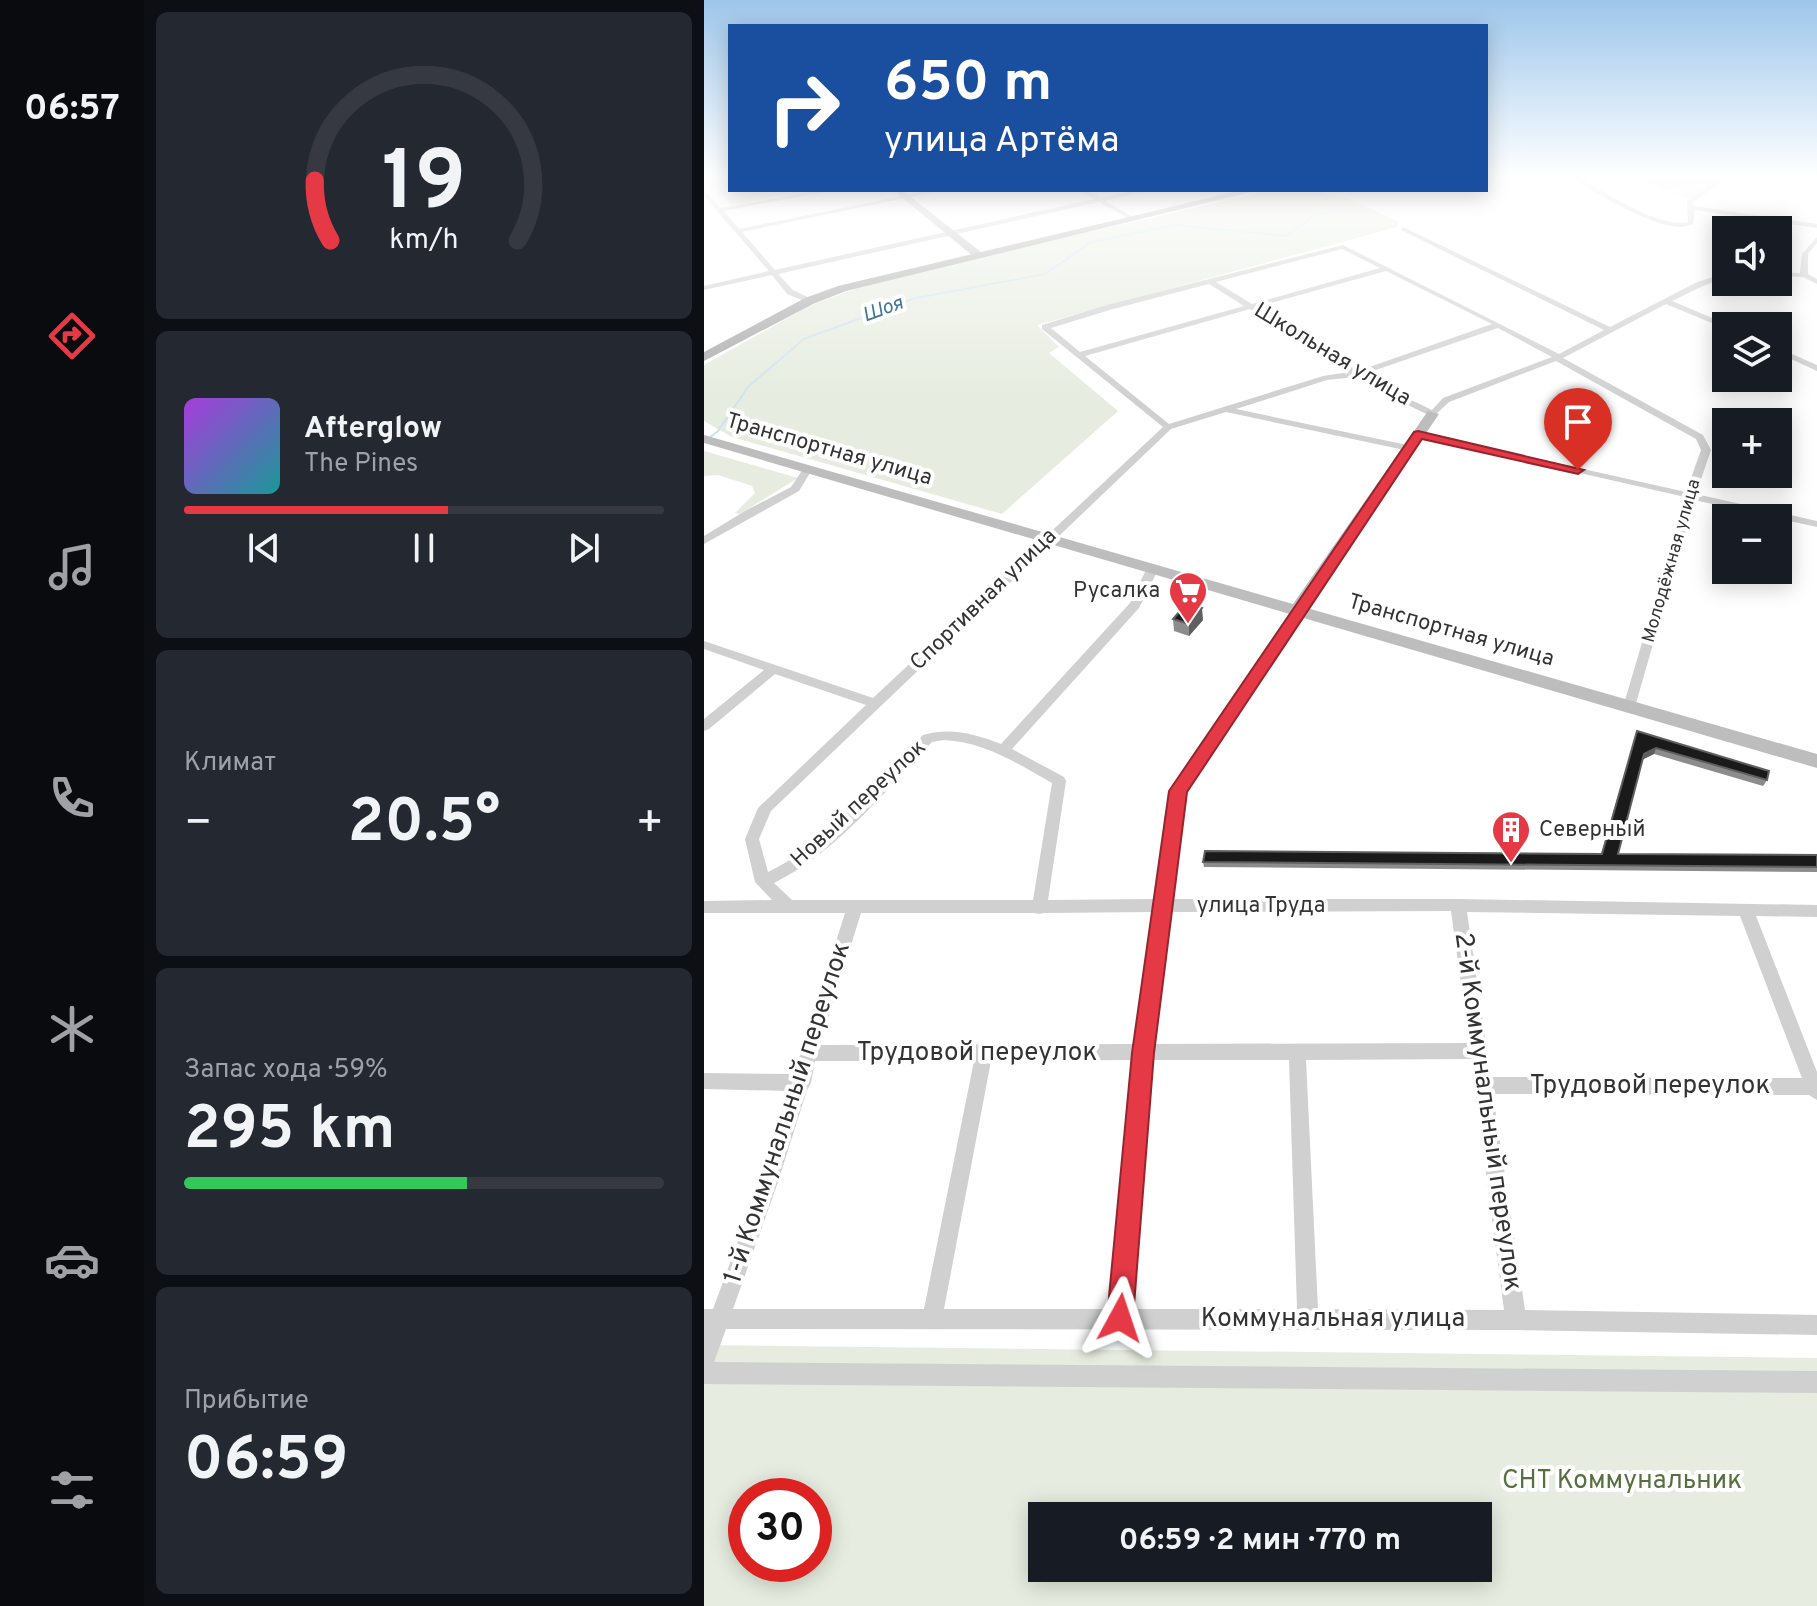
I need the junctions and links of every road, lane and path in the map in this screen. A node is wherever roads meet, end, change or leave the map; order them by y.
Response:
1 (754, 250) edge
2 (872, 250) edge
3 (972, 250) edge
4 (995, 250) edge
5 (1331, 250) edge
6 (1349, 250) edge
7 (1446, 250) edge
8 (1808, 250) edge
9 (977, 254) junction
10 (1385, 269) junction
11 (773, 272) junction
12 (1792, 275) edge
13 (1804, 275) junction
14 (1712, 280) edge
15 (1210, 281) junction
16 (1817, 282) edge
17 (704, 288) edge
18 (809, 301) junction
19 (1667, 302) junction
20 (1252, 307) junction
21 (1712, 321) edge
22 (1498, 325) junction
23 (1612, 331) junction
24 (1078, 355) junction
25 (1792, 356) edge
26 (704, 357) edge
27 (1557, 358) junction
28 (1817, 368) edge
29 (1357, 374) junction
30 (1229, 410) junction
31 (1433, 414) junction
32 (1168, 427) junction
33 (1418, 435) junction
34 (709, 440) edge
35 (1409, 448) junction
36 (808, 468) junction
37 (1690, 496) junction
38 (1817, 524) edge
39 (1048, 539) junction
40 (704, 541) edge
41 (1152, 570) junction
42 (1296, 612) junction
43 (704, 645) edge
44 (774, 668) junction
45 (877, 704) junction
46 (1629, 707) junction
47 (704, 726) edge
48 (1003, 750) junction
49 (1817, 761) edge
50 (763, 882) junction
51 (1458, 905) junction
52 (704, 907) edge
53 (789, 907) junction
54 (855, 907) junction
55 (1163, 907) junction
56 (1039, 908) junction
57 (1745, 909) junction
58 (1817, 911) edge
59 (1478, 1051) junction
60 (1297, 1052) junction
61 (811, 1053) junction
62 (984, 1053) junction
63 (1143, 1053) junction
64 (704, 1081) edge
65 (802, 1083) junction
66 (1483, 1085) junction
67 (1816, 1089) edge
68 (1120, 1318) junction
69 (712, 1319) edge
70 (932, 1319) junction
71 (1308, 1320) junction
72 (1516, 1320) junction
73 (1817, 1325) edge
74 (704, 1362) edge
75 (704, 1373) edge
76 (1817, 1382) edge

1 - 11 street
2 - 11 street
3 - 9 street
4 - 9 main road
5 - 15 street, Молодёжная улица
6 - 10 street, Молодёжная улица
7 - 23 street
8 - 13 street
9 - 18 main road
10 - 20 street
10 - 22 street, Молодёжная улица
11 - 17 street
11 - 18 street
12 - 13 street
13 - 16 street
14 - 19 street
15 - 20 street, Школьная улица
15 - 24 street
18 - 26 main road
19 - 21 street
19 - 23 street
20 - 24 street
20 - 29 street, Школьная улица
22 - 27 street, Молодёжная улица
22 - 29 street
23 - 27 street
24 - 32 street
25 - 28 street
27 - 31 street
27 - 37 street, Молодёжная улица
29 - 30 street
29 - 31 street, Школьная улица
30 - 32 street
30 - 35 street
31 - 33 street, Школьная улица
32 - 39 street, Спортивная улица
33 - 35 street, Школьная улица
33 - 37 street
34 - 36 street, Транспортная улица
35 - 42 street, Школьная улица
36 - 39 street, Транспортная улица
36 - 40 street
37 - 38 street
37 - 46 street, Молодёжная улица
39 - 41 street, Транспортная улица
39 - 45 street, Спортивная улица
41 - 42 street, Транспортная улица
41 - 48 street
42 - 46 street, Транспортная улица
42 - 55 street, Школьная улица
43 - 44 street
44 - 45 street
44 - 47 street
45 - 50 street, Спортивная улица
46 - 49 street, Транспортная улица
48 - 50 street, Новый переулок
48 - 56 street, Новый переулок
50 - 53 street
51 - 55 street, улица Труда
51 - 57 street, улица Труда
51 - 59 street, 2-й Коммунальный переулок
52 - 53 street, улица Труда
53 - 54 street, улица Труда
54 - 56 street, улица Труда
54 - 61 street, 1-й Коммунальный переулок
55 - 56 street, улица Труда
55 - 63 street, Школьная улица
57 - 58 street, улица Труда
57 - 67 street
59 - 60 street, Трудовой переулок
59 - 66 street, 2-й Коммунальный переулок
60 - 63 street, Трудовой переулок
60 - 71 street
61 - 62 street, Трудовой переулок
61 - 65 street, 1-й Коммунальный переулок
62 - 63 street, Трудовой переулок
62 - 70 street
63 - 68 street, Школьная улица
64 - 65 street
65 - 69 street, 1-й Коммунальный переулок
66 - 67 street, Трудовой переулок
66 - 72 street, 2-й Коммунальный переулок
68 - 70 street, Коммунальная улица
68 - 71 street, Коммунальная улица
69 - 70 street, Коммунальная улица
69 - 74 street, 1-й Коммунальный переулок
71 - 72 street, Коммунальная улица
72 - 73 street, Коммунальная улица
75 - 76 street

